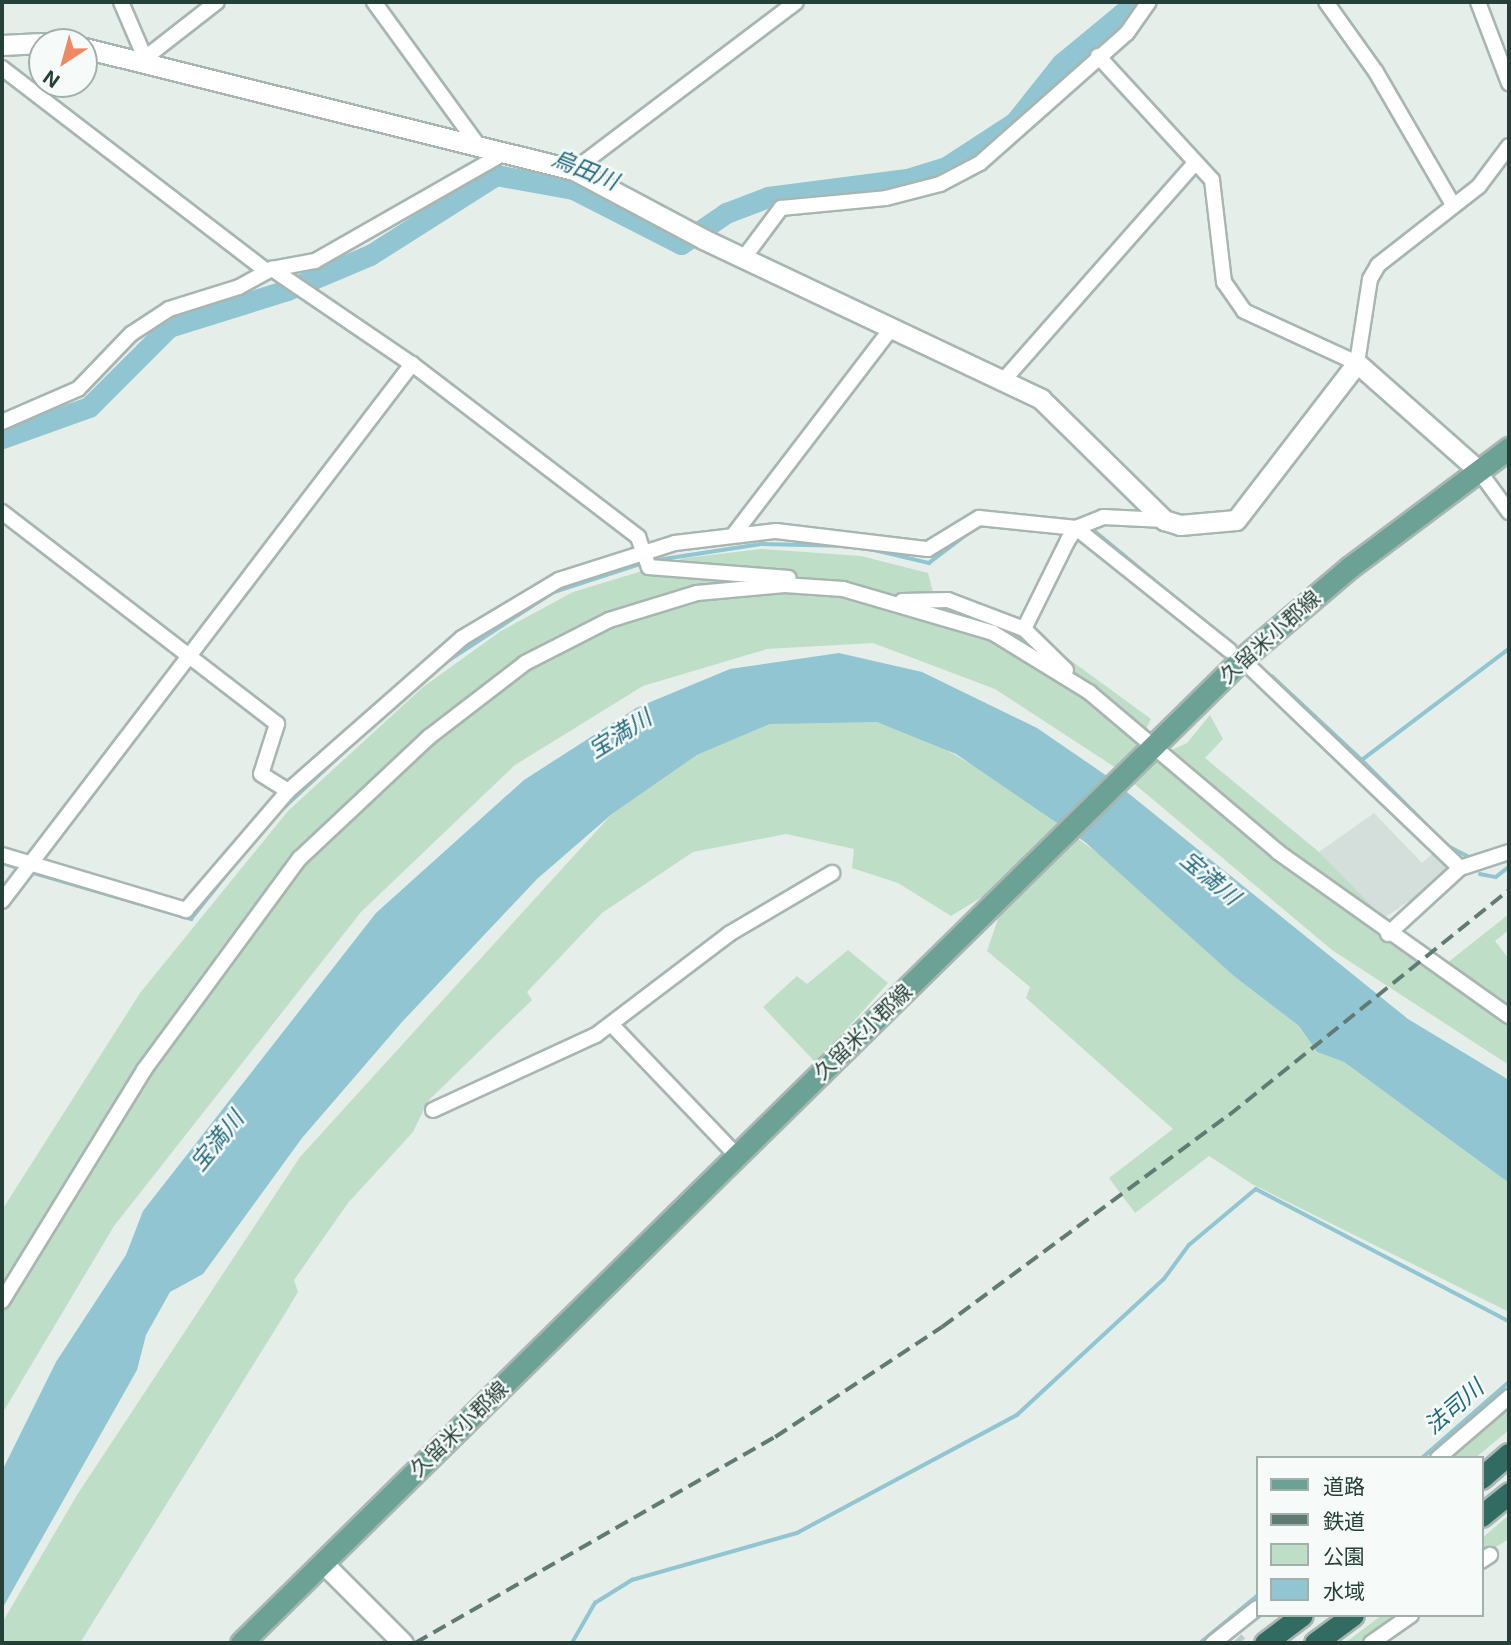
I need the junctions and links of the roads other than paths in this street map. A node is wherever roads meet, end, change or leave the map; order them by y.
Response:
1 (121, 2) edge
2 (218, 2) edge
3 (374, 2) edge
4 (796, 2) edge
5 (1149, 2) edge
6 (1326, 2) edge
7 (1478, 2) edge
8 (28, 44) edge
9 (2, 46) edge
10 (98, 50) edge
11 (1098, 56) junction
12 (145, 58) junction
13 (2, 68) edge
14 (1509, 83) edge
15 (478, 145) junction
16 (1509, 146) edge
17 (506, 152) junction
18 (1194, 164) junction
19 (574, 170) junction
20 (1453, 205) junction
21 (743, 259) junction
22 (269, 270) junction
23 (890, 330) junction
24 (1357, 363) junction
25 (412, 364) junction
26 (1002, 382) junction
27 (2, 422) edge
28 (1509, 448) edge
29 (1479, 471) junction
30 (2, 512) edge
31 (1509, 512) edge
32 (1164, 520) junction
33 (1076, 528) junction
34 (735, 533) junction
35 (645, 549) junction
36 (814, 586) junction
37 (898, 601) junction
38 (1024, 629) junction
39 (1228, 650) dead end
40 (189, 655) junction
41 (1253, 670) dead end
42 (1075, 682) junction
43 (1152, 748) junction
44 (288, 790) junction
45 (1509, 852) edge
46 (2, 855) edge
47 (30, 864) junction
48 (1460, 868) junction
49 (832, 873) dead end
50 (2, 901) edge
51 (1388, 934) junction
52 (1509, 1016) edge
53 (612, 1025) junction
54 (433, 1110) dead end
55 (737, 1156) junction
56 (2, 1301) edge
57 (1509, 1397) edge
58 (1509, 1454) edge
59 (1440, 1456) edge
60 (1483, 1476) edge
61 (1509, 1493) edge
62 (1483, 1514) edge
63 (323, 1563) junction
64 (1256, 1609) edge
65 (1299, 1617) edge
66 (1350, 1617) edge
67 (1408, 1617) edge
68 (241, 1643) edge
69 (403, 1643) edge
70 (1213, 1643) edge
71 (1265, 1643) edge
72 (1315, 1643) edge
73 (1371, 1643) edge

1 - 12 street
2 - 12 street
3 - 15 street
4 - 19 street
5 - 11 street
6 - 20 street
7 - 14 street
8 - 9 street
10 - 12 street
11 - 18 street
11 - 21 street
12 - 15 street
13 - 22 street
15 - 17 street
16 - 20 street
17 - 19 street
17 - 22 street
18 - 24 street
18 - 26 street
19 - 21 street
20 - 24 street
21 - 23 street
22 - 25 street
22 - 27 street
23 - 26 street
23 - 34 street
24 - 29 street
24 - 32 street
25 - 35 street
25 - 40 street
26 - 32 street
28 - 29 main road, 久留米小郡線
29 - 31 street
29 - 43 main road, 久留米小郡線
30 - 40 street
32 - 33 street
33 - 34 street
33 - 38 street
33 - 39 street
34 - 35 street
35 - 36 street
35 - 44 street
36 - 37 street
36 - 56 street
37 - 38 street
37 - 42 street
38 - 42 street
40 - 44 street
40 - 47 street
41 - 48 street
42 - 43 street
43 - 51 street
43 - 55 main road, 久留米小郡線
44 - 47 street
45 - 48 street
46 - 47 street
47 - 50 street
48 - 51 street
49 - 53 street
51 - 52 street
53 - 54 street
53 - 55 street
55 - 63 main road, 久留米小郡線
57 - 59 street
58 - 60 highway
61 - 62 highway
63 - 68 main road, 久留米小郡線
63 - 69 street
64 - 70 street
65 - 71 highway
66 - 72 highway
67 - 73 street

